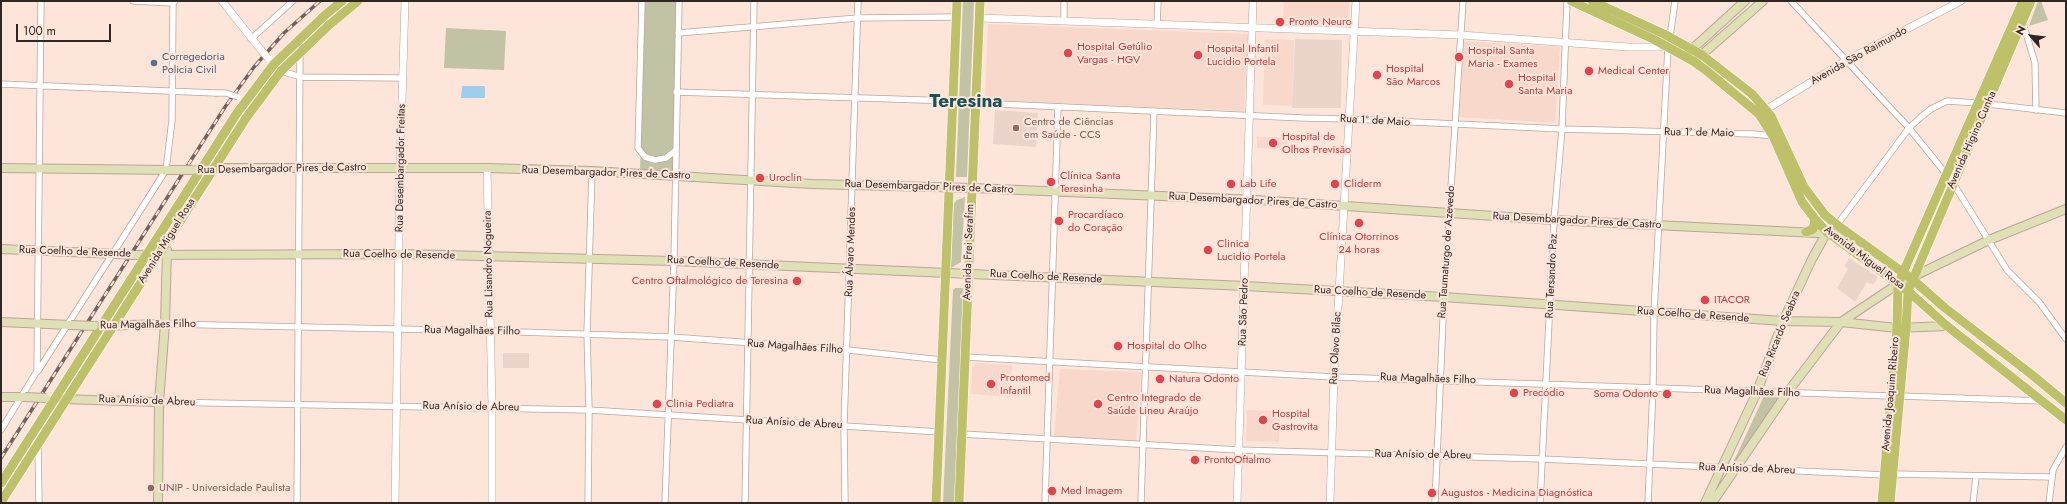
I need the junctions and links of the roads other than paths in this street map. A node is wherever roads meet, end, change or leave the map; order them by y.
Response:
1 (41, 1) edge
2 (133, 1) edge
3 (222, 1) edge
4 (293, 1) edge
5 (342, 1) edge
6 (358, 1) edge
7 (405, 1) edge
8 (642, 1) edge
9 (679, 1) edge
10 (754, 1) edge
11 (858, 1) edge
12 (957, 1) edge
13 (980, 1) edge
14 (1064, 1) edge
15 (1158, 1) edge
16 (1253, 1) edge
17 (1356, 1) edge
18 (1463, 1) edge
19 (1567, 1) edge
20 (1571, 1) edge
21 (1592, 1) edge
22 (1675, 1) edge
23 (1745, 1) edge
24 (1763, 1) edge
25 (1790, 1) edge
26 (1961, 1) edge
27 (2023, 1) edge
28 (2031, 1) edge
29 (174, 2) edge
30 (956, 17) junction
31 (858, 18) junction
32 (980, 18) junction
33 (1064, 20) junction
34 (2023, 23) junction
35 (1157, 24) junction
36 (753, 26) junction
37 (1253, 28) junction
38 (1355, 31) junction
39 (678, 33) junction
40 (1461, 35) junction
41 (1670, 37) junction
42 (251, 39) junction
43 (1565, 41) junction
44 (1668, 47) junction
45 (1693, 49) junction
46 (300, 52) junction
47 (1702, 55) junction
48 (1684, 56) junction
49 (1847, 60) junction
50 (271, 61) junction
51 (1693, 62) junction
52 (281, 71) junction
53 (301, 77) junction
54 (403, 78) junction
55 (1, 84) edge
56 (41, 85) junction
57 (172, 92) junction
58 (676, 92) junction
59 (752, 95) junction
60 (854, 97) junction
61 (242, 99) junction
62 (954, 101) junction
63 (977, 103) junction
64 (1978, 103) junction
65 (1988, 104) junction
66 (1058, 108) junction
67 (2036, 110) junction
68 (1154, 111) junction
69 (1763, 112) junction
70 (2066, 113) edge
71 (1251, 116) junction
72 (1350, 119) junction
73 (1456, 125) junction
74 (1909, 128) junction
75 (1562, 129) junction
76 (1664, 132) junction
77 (1773, 136) junction
78 (676, 150) junction
79 (1, 168) edge
80 (40, 168) junction
81 (400, 168) junction
82 (487, 168) junction
83 (213, 169) junction
84 (300, 169) junction
85 (168, 170) junction
86 (196, 170) junction
87 (592, 171) junction
88 (1947, 175) junction
89 (675, 176) junction
90 (750, 179) junction
91 (1953, 183) junction
92 (853, 184) junction
93 (950, 187) junction
94 (972, 188) junction
95 (1055, 192) junction
96 (1152, 195) junction
97 (1248, 200) junction
98 (1344, 206) junction
99 (2066, 209) edge
100 (1449, 214) junction
101 (1815, 219) junction
102 (1554, 220) junction
103 (1658, 225) junction
104 (1837, 225) junction
105 (1806, 232) junction
106 (1828, 232) junction
107 (1856, 239) junction
108 (1989, 240) junction
109 (1, 249) edge
110 (39, 251) junction
111 (114, 254) junction
112 (299, 254) junction
113 (399, 254) junction
114 (146, 255) junction
115 (162, 255) junction
116 (489, 256) junction
117 (590, 258) junction
118 (674, 261) junction
119 (749, 265) junction
120 (851, 270) junction
121 (945, 272) junction
122 (968, 273) junction
123 (1903, 273) junction
124 (1054, 277) junction
125 (1912, 279) junction
126 (1148, 281) junction
127 (1898, 284) junction
128 (1245, 286) junction
129 (1908, 291) junction
130 (1339, 292) junction
131 (1444, 297) junction
132 (1551, 305) junction
133 (1654, 313) junction
134 (1783, 321) junction
135 (1, 322) edge
136 (1841, 322) junction
137 (39, 324) junction
138 (165, 324) junction
139 (69, 325) junction
140 (97, 326) junction
141 (113, 326) junction
142 (1946, 326) junction
143 (299, 327) junction
144 (1902, 328) junction
145 (399, 330) junction
146 (490, 330) junction
147 (587, 333) junction
148 (671, 337) junction
149 (2066, 339) edge
150 (747, 344) junction
151 (848, 350) junction
152 (965, 358) junction
153 (942, 360) junction
154 (1051, 362) junction
155 (1147, 366) junction
156 (38, 371) junction
157 (1243, 371) junction
158 (1334, 377) junction
159 (1440, 380) junction
160 (1545, 383) junction
161 (1653, 388) junction
162 (1757, 392) junction
163 (1787, 393) junction
164 (1896, 396) junction
165 (1, 397) edge
166 (23, 397) junction
167 (50, 398) junction
168 (67, 399) junction
169 (2044, 401) junction
170 (159, 402) junction
171 (2066, 403) edge
172 (298, 405) junction
173 (398, 405) junction
174 (492, 407) junction
175 (589, 410) junction
176 (667, 414) junction
177 (747, 420) junction
178 (2066, 420) edge
179 (844, 426) junction
180 (1, 430) edge
181 (940, 432) junction
182 (962, 434) junction
183 (1047, 439) junction
184 (38, 444) junction
185 (1143, 444) junction
186 (2066, 447) edge
187 (1239, 450) junction
188 (1332, 453) junction
189 (1437, 455) junction
190 (1542, 459) junction
191 (1650, 465) junction
192 (1723, 468) junction
193 (1737, 468) junction
194 (1888, 475) junction
195 (1976, 477) junction
196 (2052, 477) junction
197 (1, 483) edge
198 (1, 502) edge
199 (39, 503) edge
200 (158, 503) edge
201 (297, 503) edge
202 (395, 503) edge
203 (492, 503) edge
204 (588, 503) edge
205 (665, 503) edge
206 (745, 503) edge
207 (845, 503) edge
208 (936, 503) edge
209 (959, 503) edge
210 (1045, 503) edge
211 (1141, 503) edge
212 (1237, 503) edge
213 (1330, 503) edge
214 (1435, 503) edge
215 (1540, 503) edge
216 (1648, 503) edge
217 (1705, 503) edge
218 (1712, 503) edge
219 (1882, 503) edge
220 (1890, 503) edge
221 (1973, 503) edge
222 (2049, 503) edge

1 - 56 street
2 - 29 street
3 - 42 street
4 - 42 street
5 - 50 main road, Avenida Miguel Rosa
6 - 46 main road, Avenida Miguel Rosa
7 - 54 street, Rua Desembargador Freitas
8 - 78 street
9 - 39 street
10 - 36 street
11 - 31 street, Rua Álvaro Mendes
12 - 30 main road, Avenida Frei Serafim
13 - 32 main road, Avenida Frei Serafim
14 - 33 street
15 - 35 street
16 - 37 street, Rua São Pedro
17 - 38 street, Rua Olavo Bilac
18 - 40 street, Rua Taumaturgo de Azevedo
19 - 43 street, Rua Tersandro Paz
20 - 44 main road, Avenida Miguel Rosa
21 - 41 main road, Avenida Miguel Rosa
22 - 41 street
23 - 45 main road
24 - 47 main road
25 - 49 street
26 - 49 street, Avenida São Raimundo
27 - 64 main road, Avenida Higino Cunha
28 - 34 main road, Avenida Higino Cunha
29 - 57 street
30 - 31 street
30 - 62 main road, Avenida Frei Serafim
31 - 36 street
31 - 60 street, Rua Álvaro Mendes
32 - 33 street
32 - 63 main road, Avenida Frei Serafim
33 - 35 street
34 - 65 main road, Avenida Higino Cunha
34 - 67 street
35 - 37 street
36 - 39 street
36 - 59 street
37 - 38 street
37 - 71 street, Rua São Pedro
38 - 40 street
38 - 72 street, Rua Olavo Bilac
39 - 58 street
40 - 43 street
40 - 73 street, Rua Taumaturgo de Azevedo
41 - 45 main road, Avenida Miguel Rosa
42 - 50 street, bridge
43 - 44 street
43 - 75 street, Rua Tersandro Paz
44 - 45 main road
44 - 48 main road, Avenida Miguel Rosa
44 - 76 street
45 - 47 main road, Avenida Miguel Rosa
45 - 48 main road
46 - 52 main road, Avenida Miguel Rosa
46 - 53 street
47 - 51 main road
47 - 69 main road, Avenida Miguel Rosa
48 - 51 main road, Avenida Miguel Rosa
49 - 69 street, Avenida São Raimundo
49 - 74 street
50 - 52 main road
50 - 61 main road, Avenida Miguel Rosa
51 - 69 main road, Avenida Miguel Rosa
52 - 53 street
52 - 83 main road, Avenida Miguel Rosa
53 - 54 street
53 - 84 street
54 - 81 street, Rua Desembargador Freitas
55 - 56 street
56 - 57 street
56 - 80 street
57 - 61 street, bridge
57 - 85 street
58 - 59 street
58 - 78 street
59 - 60 street
59 - 90 street
60 - 62 street
60 - 92 street, Rua Álvaro Mendes
61 - 86 main road, Avenida Miguel Rosa
62 - 93 main road, Avenida Frei Serafim
63 - 66 street, Rua 1º de Maio
63 - 94 main road, Avenida Frei Serafim
64 - 74 street
64 - 88 main road, Avenida Higino Cunha
65 - 67 street
65 - 91 main road, Avenida Higino Cunha
66 - 68 street, Rua 1º de Maio
66 - 95 street
67 - 70 street
68 - 71 street, Rua 1º de Maio
68 - 96 street
69 - 77 main road, Avenida Miguel Rosa
69 - 104 main road, Avenida Miguel Rosa
71 - 72 street, Rua 1º de Maio
71 - 97 street, Rua São Pedro
72 - 73 street, Rua 1º de Maio
72 - 98 street, Rua Olavo Bilac
73 - 75 street, Rua 1º de Maio
73 - 100 street, Rua Taumaturgo de Azevedo
74 - 88 street
74 - 104 street
75 - 76 street, Rua 1º de Maio
75 - 102 street, Rua Tersandro Paz
76 - 77 street, Rua 1º de Maio
76 - 103 street
77 - 101 main road, Avenida Miguel Rosa
78 - 89 street
79 - 80 main road, Rua Desembargador Pires de Castro
80 - 85 main road, Rua Desembargador Pires de Castro
80 - 110 street
81 - 82 main road, Rua Desembargador Pires de Castro
81 - 84 main road, Rua Desembargador Pires de Castro
81 - 113 street, Rua Desembargador Freitas
82 - 87 main road, Rua Desembargador Pires de Castro
82 - 116 street, Rua Lisandro Nogueira
83 - 84 main road, Rua Desembargador Pires de Castro
83 - 86 main road, Rua Desembargador Pires de Castro
83 - 115 main road, Avenida Miguel Rosa
84 - 112 street
85 - 86 main road, Rua Desembargador Pires de Castro, bridge
85 - 111 street
86 - 114 main road, Avenida Miguel Rosa
87 - 89 main road, Rua Desembargador Pires de Castro
87 - 117 street
88 - 123 main road, Avenida Higino Cunha
89 - 90 main road, Rua Desembargador Pires de Castro
89 - 118 street
90 - 92 main road, Rua Desembargador Pires de Castro
90 - 119 street
91 - 108 street
91 - 125 main road, Avenida Higino Cunha
92 - 93 main road, Rua Desembargador Pires de Castro
92 - 120 street, Rua Álvaro Mendes
93 - 94 main road, Rua Desembargador Pires de Castro
93 - 121 main road, Avenida Frei Serafim
94 - 95 main road, Rua Desembargador Pires de Castro
94 - 122 main road, Avenida Frei Serafim
95 - 96 main road, Rua Desembargador Pires de Castro
95 - 124 street
96 - 97 main road, Rua Desembargador Pires de Castro
96 - 126 street
97 - 98 main road, Rua Desembargador Pires de Castro
97 - 128 street, Rua São Pedro
98 - 100 main road, Rua Desembargador Pires de Castro
98 - 130 street, Rua Olavo Bilac
99 - 108 main road
100 - 102 main road, Rua Desembargador Pires de Castro
100 - 131 street, Rua Taumaturgo de Azevedo
101 - 105 main road
101 - 106 main road, Avenida Miguel Rosa
102 - 103 main road, Rua Desembargador Pires de Castro
102 - 132 street, Rua Tersandro Paz
103 - 105 main road, Rua Desembargador Pires de Castro
103 - 133 street
104 - 107 main road, Avenida Miguel Rosa
105 - 106 main road, Rua Desembargador Pires de Castro
106 - 107 main road, Rua Desembargador Pires de Castro
106 - 127 main road, Avenida Miguel Rosa
106 - 134 main road, Rua Ricardo Seabra
107 - 123 main road, Avenida Miguel Rosa
108 - 125 main road
108 - 149 street
109 - 110 main road, Rua Coelho de Resende
110 - 111 main road, Rua Coelho de Resende
110 - 137 street
111 - 114 main road, Rua Coelho de Resende, bridge
111 - 139 street
112 - 113 main road, Rua Coelho de Resende
112 - 115 main road, Rua Coelho de Resende
112 - 143 street
113 - 116 main road, Rua Coelho de Resende
113 - 145 street, Rua Desembargador Freitas
114 - 115 main road, Rua Coelho de Resende
114 - 140 main road, Avenida Miguel Rosa
115 - 138 main road
115 - 141 main road, Avenida Miguel Rosa
116 - 117 main road, Rua Coelho de Resende
116 - 146 street, Rua Lisandro Nogueira
117 - 118 main road, Rua Coelho de Resende
117 - 147 street
118 - 119 main road, Rua Coelho de Resende
118 - 148 street
119 - 120 main road, Rua Coelho de Resende
119 - 150 street
120 - 121 main road, Rua Coelho de Resende
120 - 151 street, Rua Álvaro Mendes
121 - 122 main road, Rua Coelho de Resende
121 - 153 main road, Avenida Frei Serafim
122 - 124 main road, Rua Coelho de Resende
122 - 152 main road, Avenida Frei Serafim
123 - 125 main road, Avenida Miguel Rosa
123 - 127 main road, Avenida Higino Cunha
124 - 126 main road, Rua Coelho de Resende
124 - 154 street
125 - 127 main road
125 - 129 main road, Avenida Higino Cunha
125 - 171 main road, Avenida Miguel Rosa
126 - 128 main road, Rua Coelho de Resende
126 - 155 street
127 - 129 main road, Avenida Miguel Rosa
127 - 136 main road
127 - 144 main road, Avenida Joaquim Ribeiro
128 - 130 main road, Rua Coelho de Resende
128 - 157 street, Rua São Pedro
129 - 142 main road, Avenida Miguel Rosa
129 - 144 main road, Avenida Joaquim Ribeiro
130 - 131 main road, Rua Coelho de Resende
130 - 158 street, Rua Olavo Bilac
131 - 132 main road, Rua Coelho de Resende
131 - 159 street, Rua Taumaturgo de Azevedo
132 - 133 main road, Rua Coelho de Resende
132 - 160 street, Rua Tersandro Paz
133 - 134 main road, Rua Coelho de Resende
133 - 161 street
134 - 136 main road, Rua Coelho de Resende
134 - 162 main road, Rua Ricardo Seabra
135 - 137 main road, Rua Magalhães Filho
136 - 144 main road, Rua Coelho de Resende
136 - 163 main road
137 - 139 main road, Rua Magalhães Filho
137 - 156 street
138 - 141 main road, Rua Magalhães Filho
138 - 143 street, Rua Magalhães Filho
138 - 170 main road
139 - 140 main road, Rua Magalhães Filho, bridge
139 - 156 street
140 - 141 main road, Rua Magalhães Filho
140 - 167 main road, Avenida Miguel Rosa
141 - 168 main road, Avenida Miguel Rosa
142 - 144 main road, Rua Coelho de Resende
142 - 169 main road, Avenida Miguel Rosa
143 - 145 street, Rua Magalhães Filho
143 - 172 street
144 - 164 main road, Avenida Joaquim Ribeiro
145 - 146 street, Rua Magalhães Filho
145 - 173 street, Rua Desembargador Freitas
146 - 147 street, Rua Magalhães Filho
146 - 174 street, Rua Lisandro Nogueira
147 - 148 street, Rua Magalhães Filho
147 - 175 street
148 - 150 street, Rua Magalhães Filho
148 - 176 street
150 - 151 street, Rua Magalhães Filho
150 - 177 street
151 - 153 street, Rua Magalhães Filho
151 - 179 street, Rua Álvaro Mendes
152 - 154 street, Rua Magalhães Filho
152 - 182 main road, Avenida Frei Serafim
153 - 181 main road, Avenida Frei Serafim
154 - 155 street, Rua Magalhães Filho
154 - 183 street
155 - 157 street, Rua Magalhães Filho
155 - 185 street
156 - 166 street
157 - 158 street, Rua Magalhães Filho
157 - 187 street, Rua São Pedro
158 - 159 street, Rua Magalhães Filho
158 - 188 street, Rua Olavo Bilac
159 - 160 street, Rua Magalhães Filho
159 - 189 street, Rua Taumaturgo de Azevedo
160 - 161 street, Rua Magalhães Filho
160 - 190 street, Rua Tersandro Paz
161 - 162 street, Rua Magalhães Filho
161 - 191 street
162 - 163 street, Rua Magalhães Filho
162 - 192 main road, Rua Ricardo Seabra
163 - 164 street, Rua Magalhães Filho
163 - 193 main road
164 - 169 street, Rua Magalhães Filho
164 - 194 main road, Avenida Joaquim Ribeiro
165 - 166 main road, Rua Anísio de Abreu
166 - 167 main road, Rua Anísio de Abreu, bridge
166 - 180 street
167 - 168 main road, Rua Anísio de Abreu
167 - 197 main road, Avenida Miguel Rosa
168 - 170 main road, Rua Anísio de Abreu
168 - 184 main road, Avenida Miguel Rosa
169 - 178 main road, Avenida Miguel Rosa
170 - 172 street, Rua Anísio de Abreu
170 - 200 main road
172 - 173 street, Rua Anísio de Abreu
172 - 201 street
173 - 174 street, Rua Anísio de Abreu
173 - 202 street, Rua Desembargador Freitas
174 - 175 street, Rua Anísio de Abreu
174 - 203 street, Rua Lisandro Nogueira
175 - 176 street, Rua Anísio de Abreu
175 - 204 street
176 - 177 street, Rua Anísio de Abreu
176 - 205 street
177 - 179 street, Rua Anísio de Abreu
177 - 206 street
179 - 181 street, Rua Anísio de Abreu
179 - 207 street, Rua Álvaro Mendes
181 - 208 main road, Avenida Frei Serafim
182 - 183 street, Rua Anísio de Abreu
182 - 209 main road, Avenida Frei Serafim
183 - 185 street, Rua Anísio de Abreu
183 - 210 street
184 - 198 main road, Avenida Miguel Rosa
184 - 199 street
185 - 187 street, Rua Anísio de Abreu
185 - 211 street
186 - 196 street
187 - 188 street, Rua Anísio de Abreu
187 - 212 street, Rua São Pedro
188 - 189 street, Rua Anísio de Abreu
188 - 213 street, Rua Olavo Bilac
189 - 190 street, Rua Anísio de Abreu
189 - 214 street, Rua Taumaturgo de Azevedo
190 - 191 street, Rua Anísio de Abreu
190 - 215 street, Rua Tersandro Paz
191 - 192 street, Rua Anísio de Abreu
191 - 216 street
192 - 193 street, Rua Anísio de Abreu
192 - 217 main road, Rua Ricardo Seabra
193 - 194 street, Rua Anísio de Abreu
193 - 218 main road
194 - 195 street, Rua Anísio de Abreu
194 - 219 main road, Avenida Joaquim Ribeiro
194 - 220 main road, Avenida Joaquim Ribeiro
195 - 196 street, Rua Anísio de Abreu
195 - 221 street
196 - 222 street

